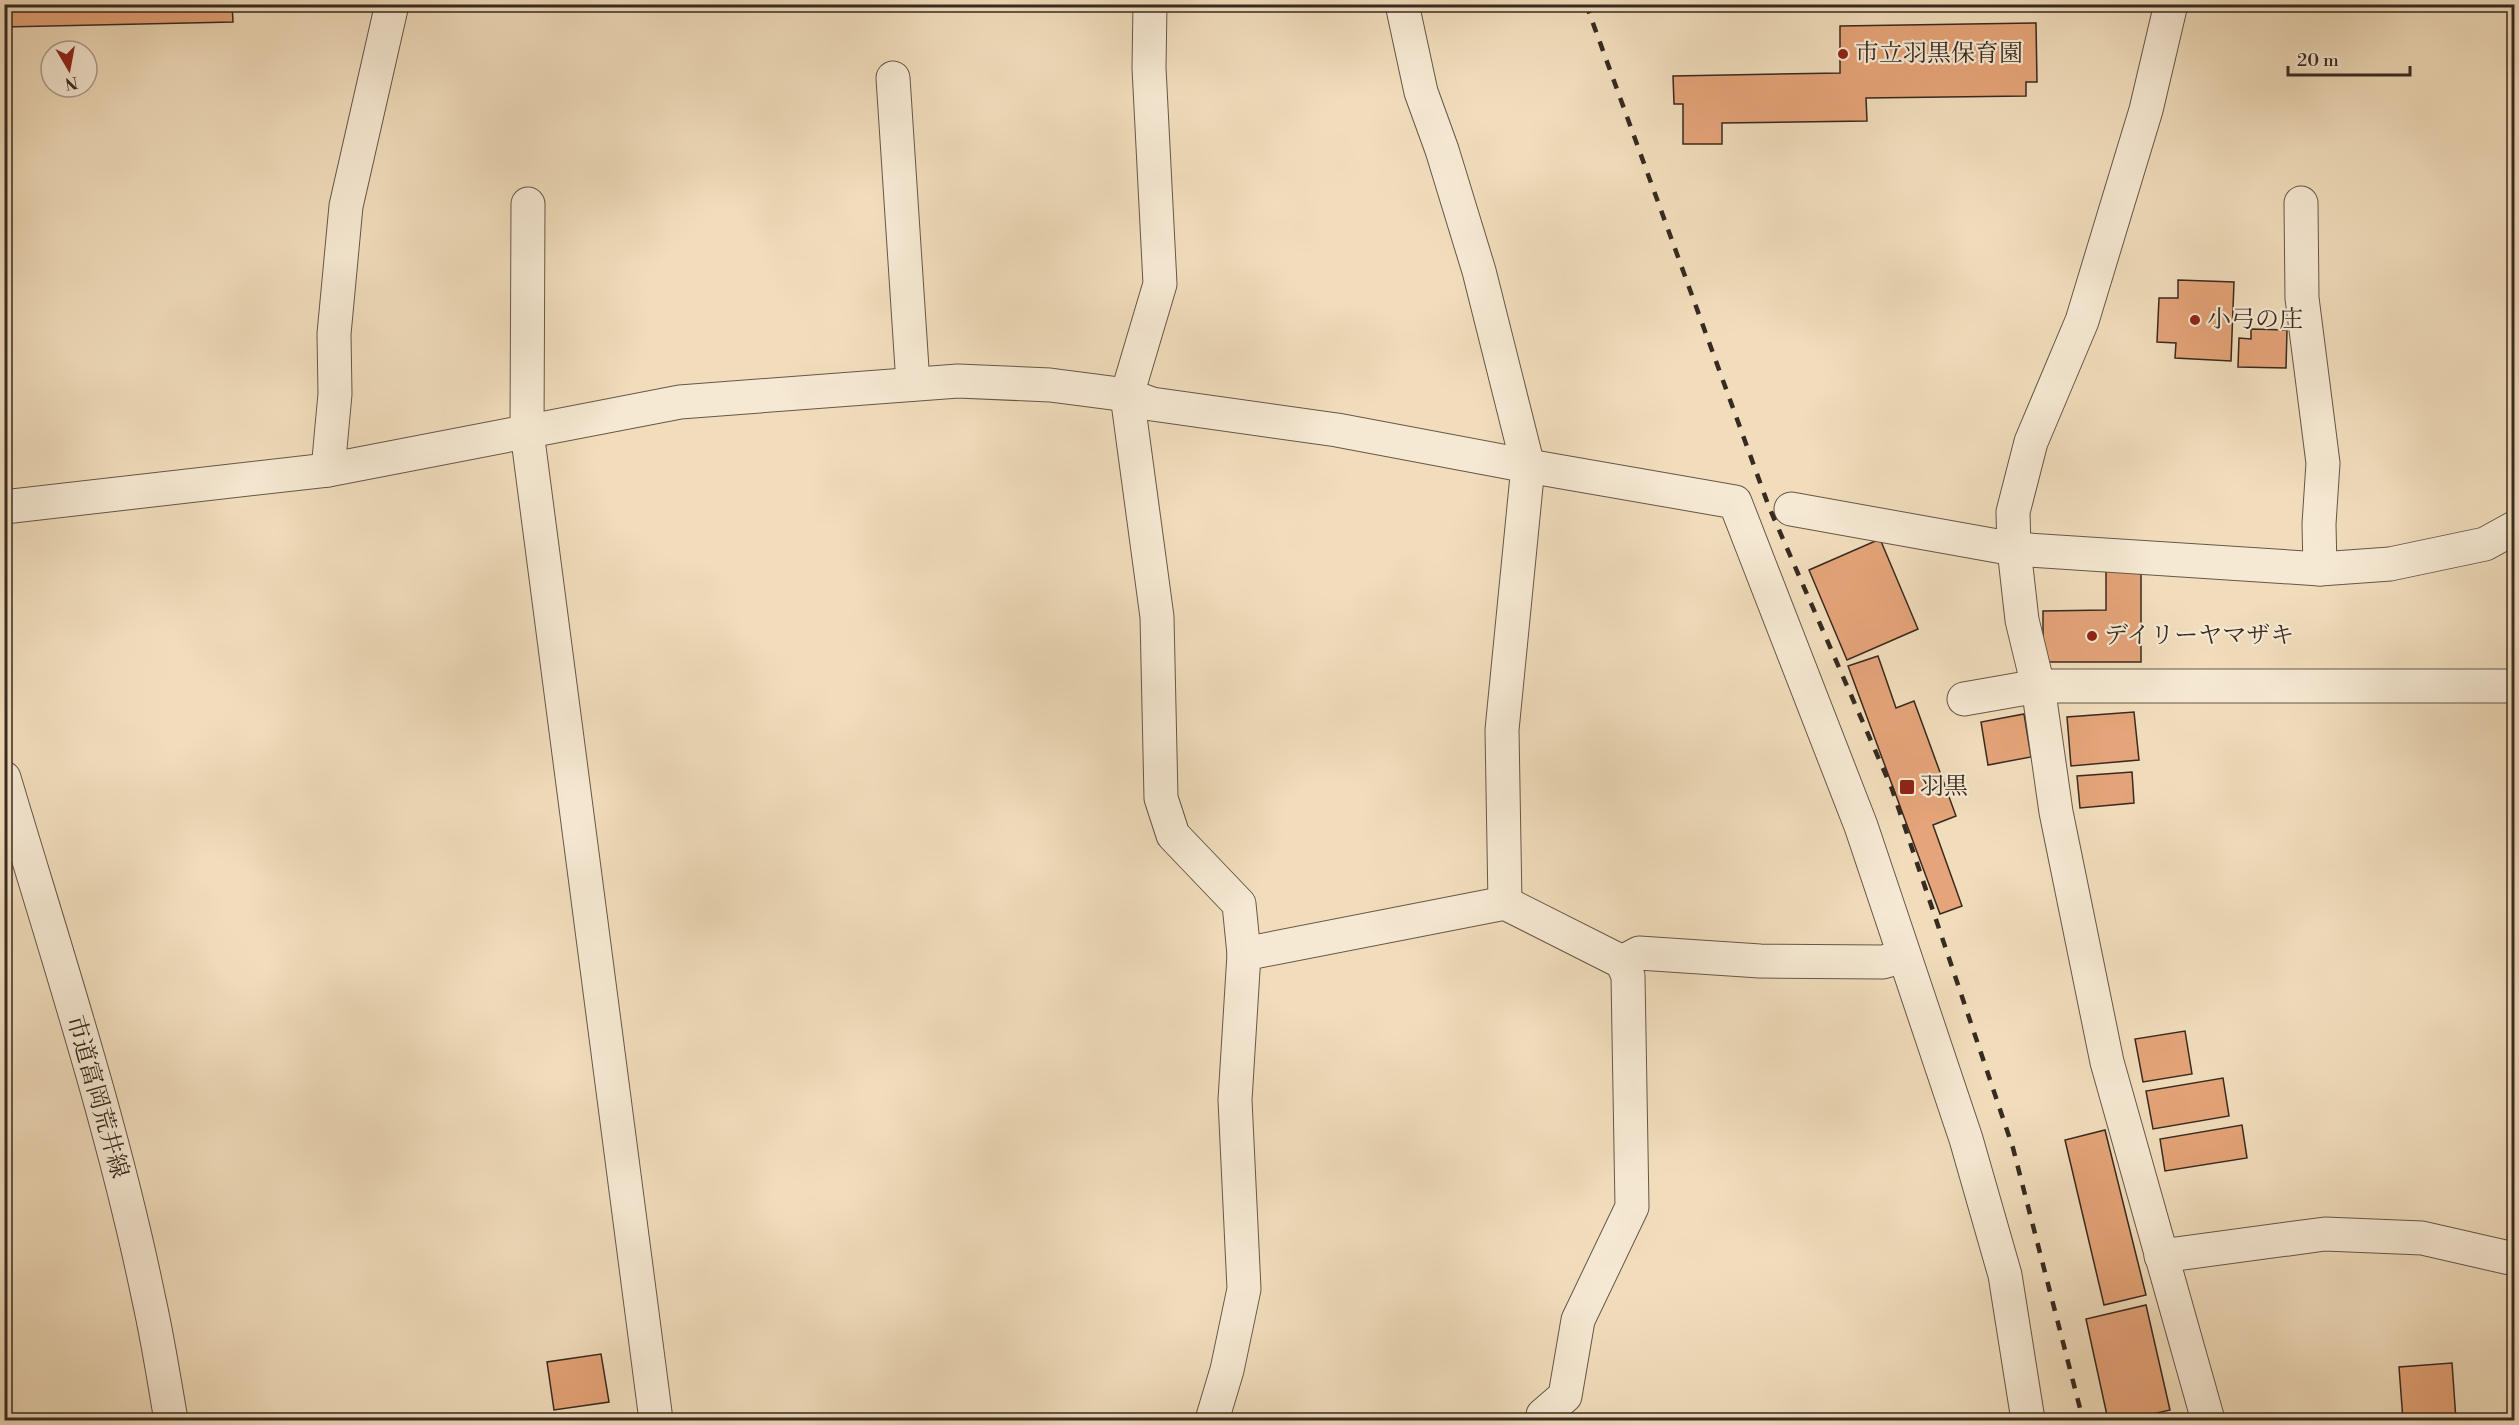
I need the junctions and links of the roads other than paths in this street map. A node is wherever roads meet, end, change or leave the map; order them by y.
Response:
1 (392, 4) edge
2 (1150, 4) edge
3 (1402, 4) edge
4 (2171, 4) edge
5 (893, 78) dead end
6 (2301, 203) dead end
7 (528, 204) dead end
8 (913, 384) junction
9 (1127, 395) junction
10 (527, 432) junction
11 (1528, 466) junction
12 (328, 470) junction
13 (4, 507) edge
14 (1791, 509) dead end
15 (2514, 528) edge
16 (2014, 549) junction
17 (2320, 569) junction
18 (2038, 686) junction
19 (2514, 686) edge
20 (1964, 699) dead end
21 (4, 778) edge
22 (1505, 903) junction
23 (1244, 954) junction
24 (1904, 956) junction
25 (1622, 962) junction
26 (2161, 1256) junction
27 (2514, 1259) edge
28 (171, 1420) edge
29 (656, 1420) edge
30 (1212, 1420) edge
31 (1543, 1420) edge
32 (2028, 1420) edge
33 (2208, 1420) edge

1 - 12 street
2 - 9 street
3 - 11 street
4 - 16 street
5 - 8 street
6 - 17 street
7 - 10 street
8 - 9 street
8 - 10 street
9 - 11 street
9 - 23 street
10 - 12 street
10 - 29 street
11 - 22 street
11 - 24 street
12 - 13 street
14 - 16 street
15 - 17 street
16 - 17 street
16 - 18 street
18 - 19 street
18 - 20 street
18 - 26 street
21 - 28 street, 市道富岡荒井線
22 - 23 street
22 - 25 street
23 - 30 street
24 - 25 street
24 - 32 street
25 - 31 street
26 - 27 street
26 - 33 street

